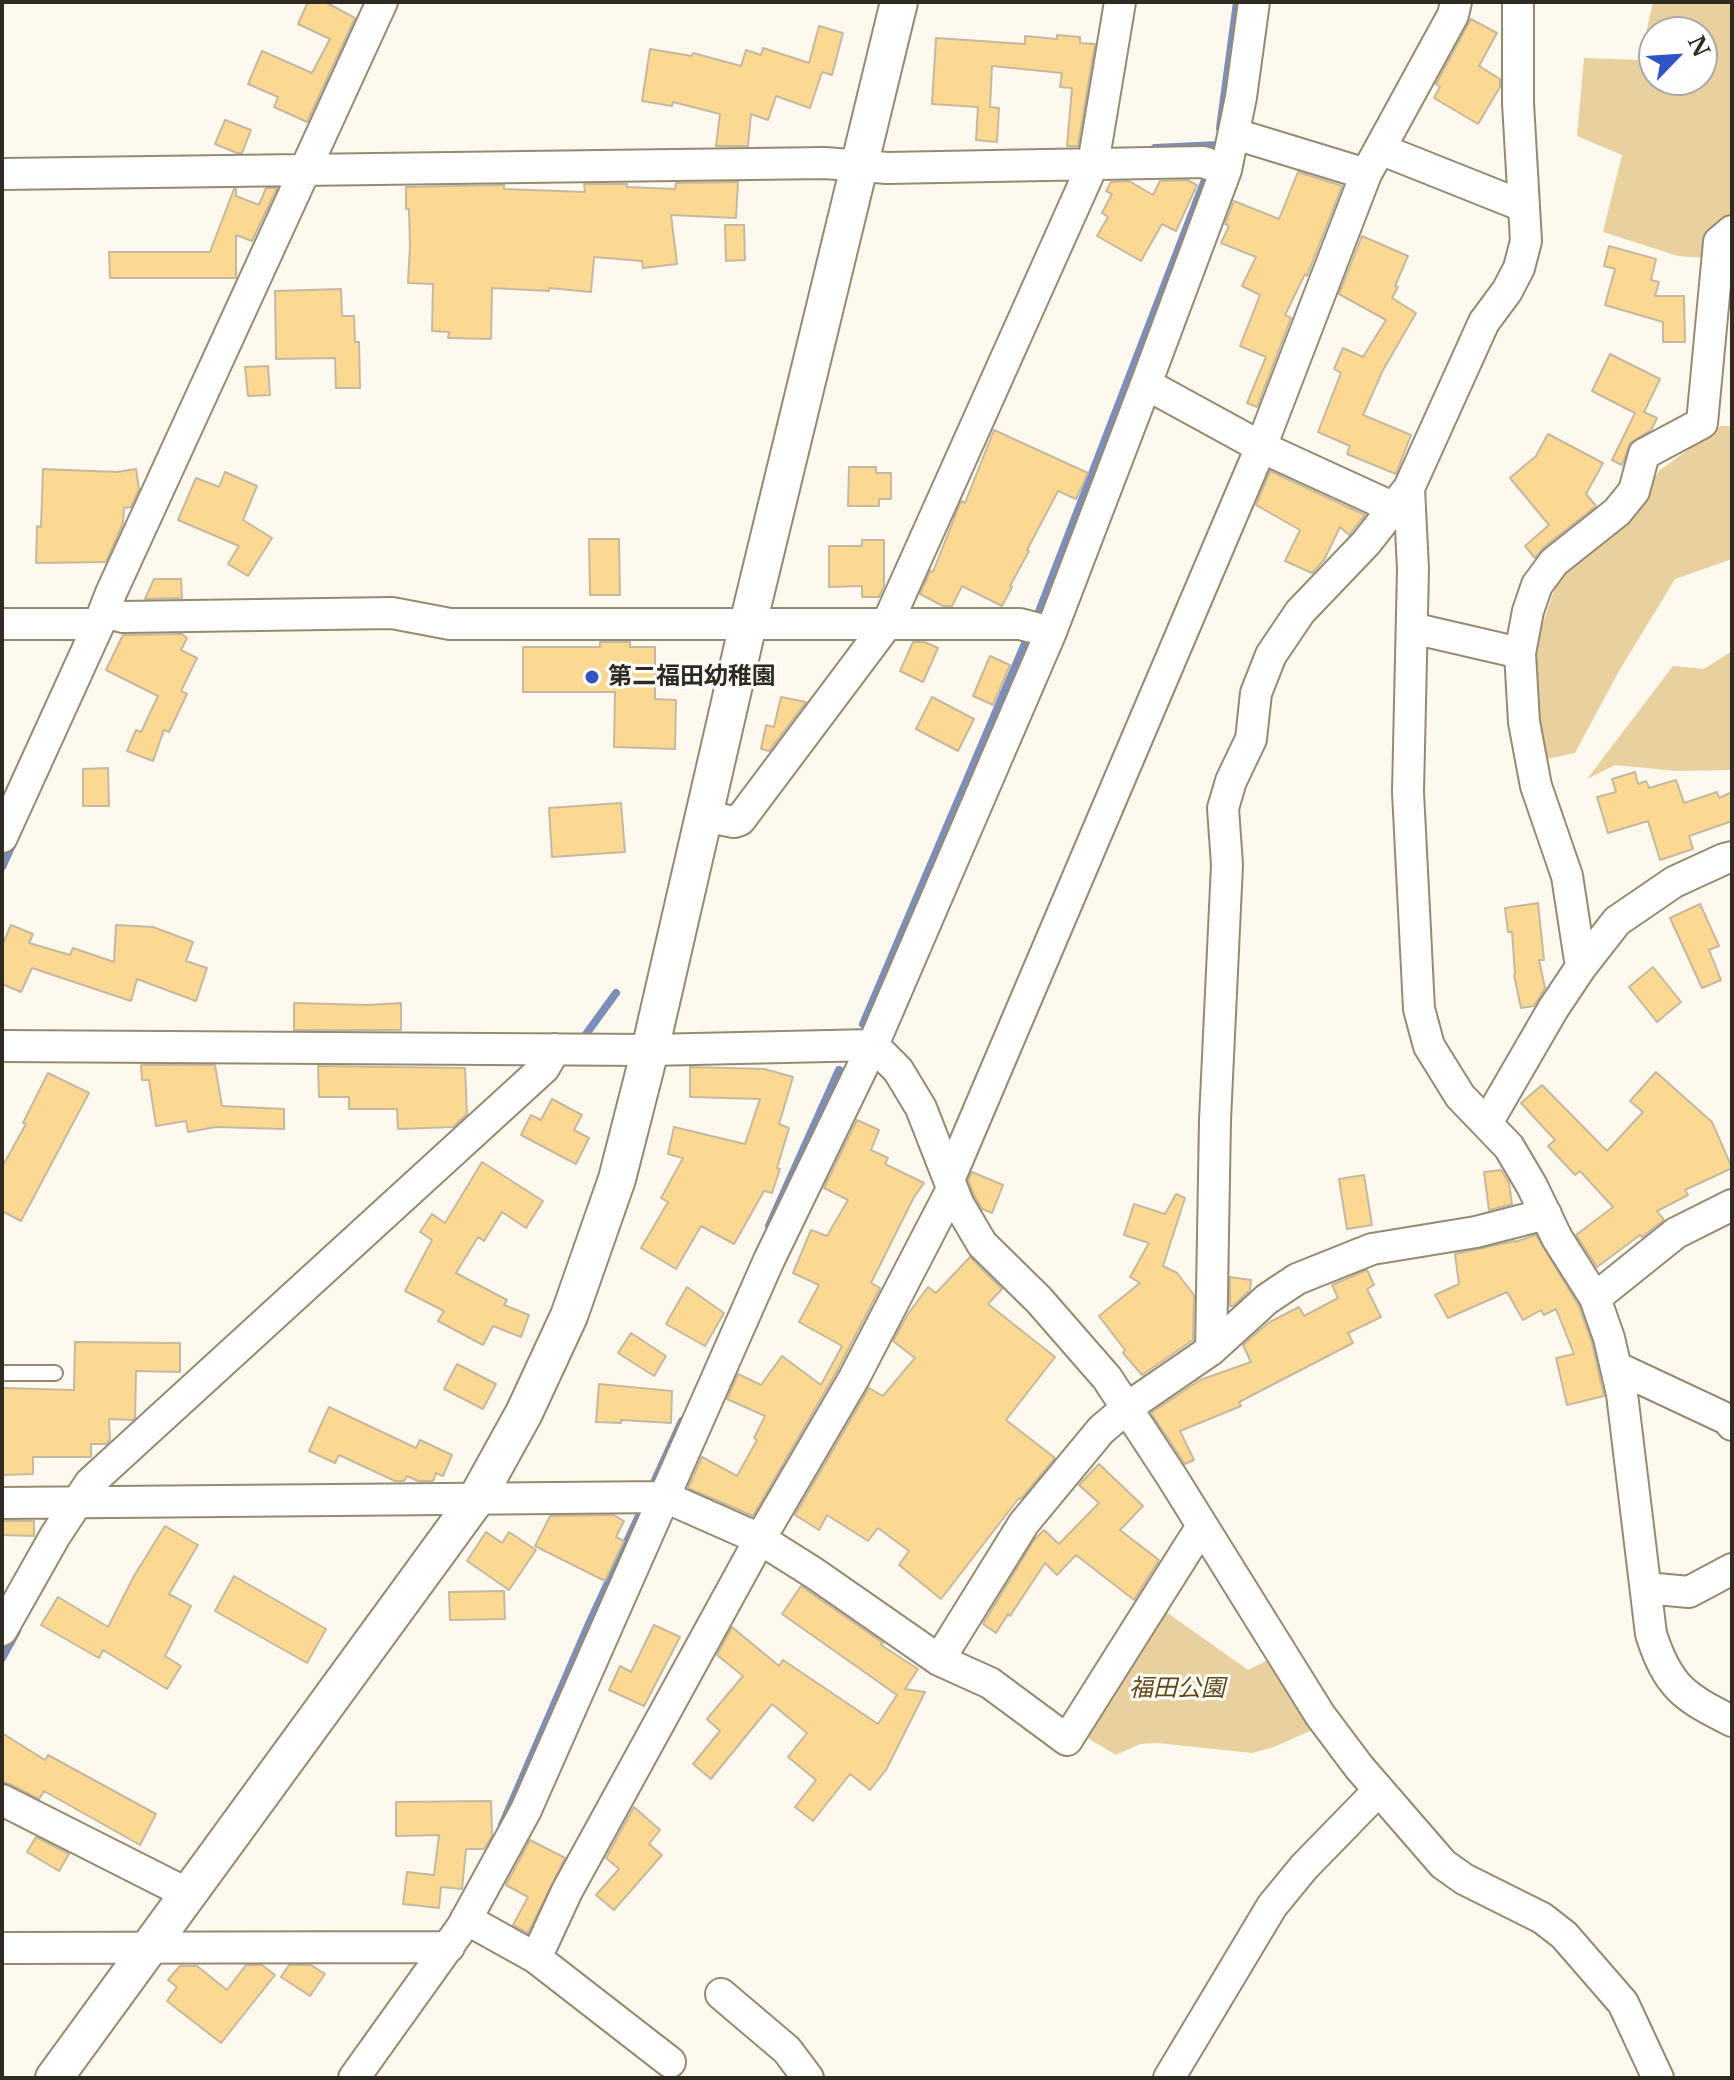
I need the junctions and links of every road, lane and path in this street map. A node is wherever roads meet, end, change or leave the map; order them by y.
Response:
1 (382, 2) edge
2 (899, 2) edge
3 (1120, 2) edge
4 (1254, 2) edge
5 (1456, 2) edge
6 (1518, 2) edge
7 (1235, 134) junction
8 (1373, 162) junction
9 (1100, 164) junction
10 (313, 165) junction
11 (859, 165) junction
12 (1215, 166) junction
13 (2, 174) edge
14 (1523, 206) junction
15 (1732, 231) edge
16 (1146, 384) junction
17 (1261, 447) junction
18 (1401, 498) junction
19 (110, 617) junction
20 (2, 624) edge
21 (748, 624) junction
22 (894, 624) junction
23 (1040, 628) junction
24 (1412, 628) junction
25 (1520, 653) junction
26 (704, 816) junction
27 (2, 837) edge
28 (1732, 857) edge
29 (1581, 967) junction
30 (873, 1045) junction
31 (2, 1046) edge
32 (570, 1049) junction
33 (650, 1050) junction
34 (1487, 1123) junction
35 (951, 1184) junction
36 (1732, 1205) edge
37 (1546, 1214) junction
38 (1595, 1298) junction
39 (1211, 1350) junction
40 (1616, 1367) junction
41 (2, 1373) edge
42 (55, 1373) dead end
43 (1128, 1407) junction
44 (1732, 1425) edge
45 (653, 1497) junction
46 (477, 1498) junction
47 (2, 1503) edge
48 (85, 1504) junction
49 (1202, 1526) junction
50 (760, 1539) junction
51 (1732, 1569) edge
52 (1646, 1588) junction
53 (2, 1630) edge
54 (939, 1660) junction
55 (1732, 1721) edge
56 (1379, 1790) junction
57 (2, 1800) edge
58 (188, 1894) junction
59 (466, 1919) junction
60 (150, 1947) junction
61 (437, 1947) junction
62 (2, 1948) edge
63 (536, 1958) junction
64 (721, 1994) dead end
65 (670, 2062) dead end
66 (1182, 2073) edge
67 (54, 2078) edge
68 (354, 2078) edge
69 (808, 2078) edge
70 (1658, 2078) edge

1 - 10 street
2 - 11 street
3 - 9 street
4 - 7 street
5 - 8 street
6 - 14 street
7 - 8 street
7 - 12 street
8 - 14 street
8 - 17 street
9 - 11 street
9 - 12 street
9 - 22 street
10 - 11 street
10 - 13 street
10 - 19 street
11 - 21 street
12 - 16 street
14 - 18 street
15 - 25 street
16 - 17 street
16 - 23 street
17 - 18 street
17 - 35 street
18 - 24 street
18 - 39 street
19 - 20 street
19 - 21 street
19 - 27 street
21 - 22 street
21 - 26 street
22 - 23 street
22 - 26 street
23 - 30 street
24 - 25 street
24 - 34 street
25 - 29 street
26 - 33 street
28 - 29 street
29 - 34 street
30 - 33 street
30 - 35 street
30 - 45 street
31 - 32 street
32 - 33 street
32 - 48 street
33 - 46 street
34 - 37 street
35 - 43 street
35 - 50 street
36 - 38 street
37 - 38 street
37 - 39 street
38 - 40 street
39 - 43 street
40 - 44 street
40 - 52 street
41 - 42 lane
43 - 49 street
43 - 54 street
45 - 46 street
45 - 50 street
45 - 59 street
46 - 48 street
46 - 58 street
47 - 48 street
48 - 53 street
49 - 54 street
49 - 56 street
50 - 54 street
50 - 63 street
51 - 52 street
52 - 55 street
56 - 66 street
56 - 70 street
57 - 58 street
58 - 60 street
59 - 61 street
59 - 63 street
60 - 61 street
60 - 62 street
60 - 67 street
61 - 68 street
63 - 65 street
64 - 69 street

